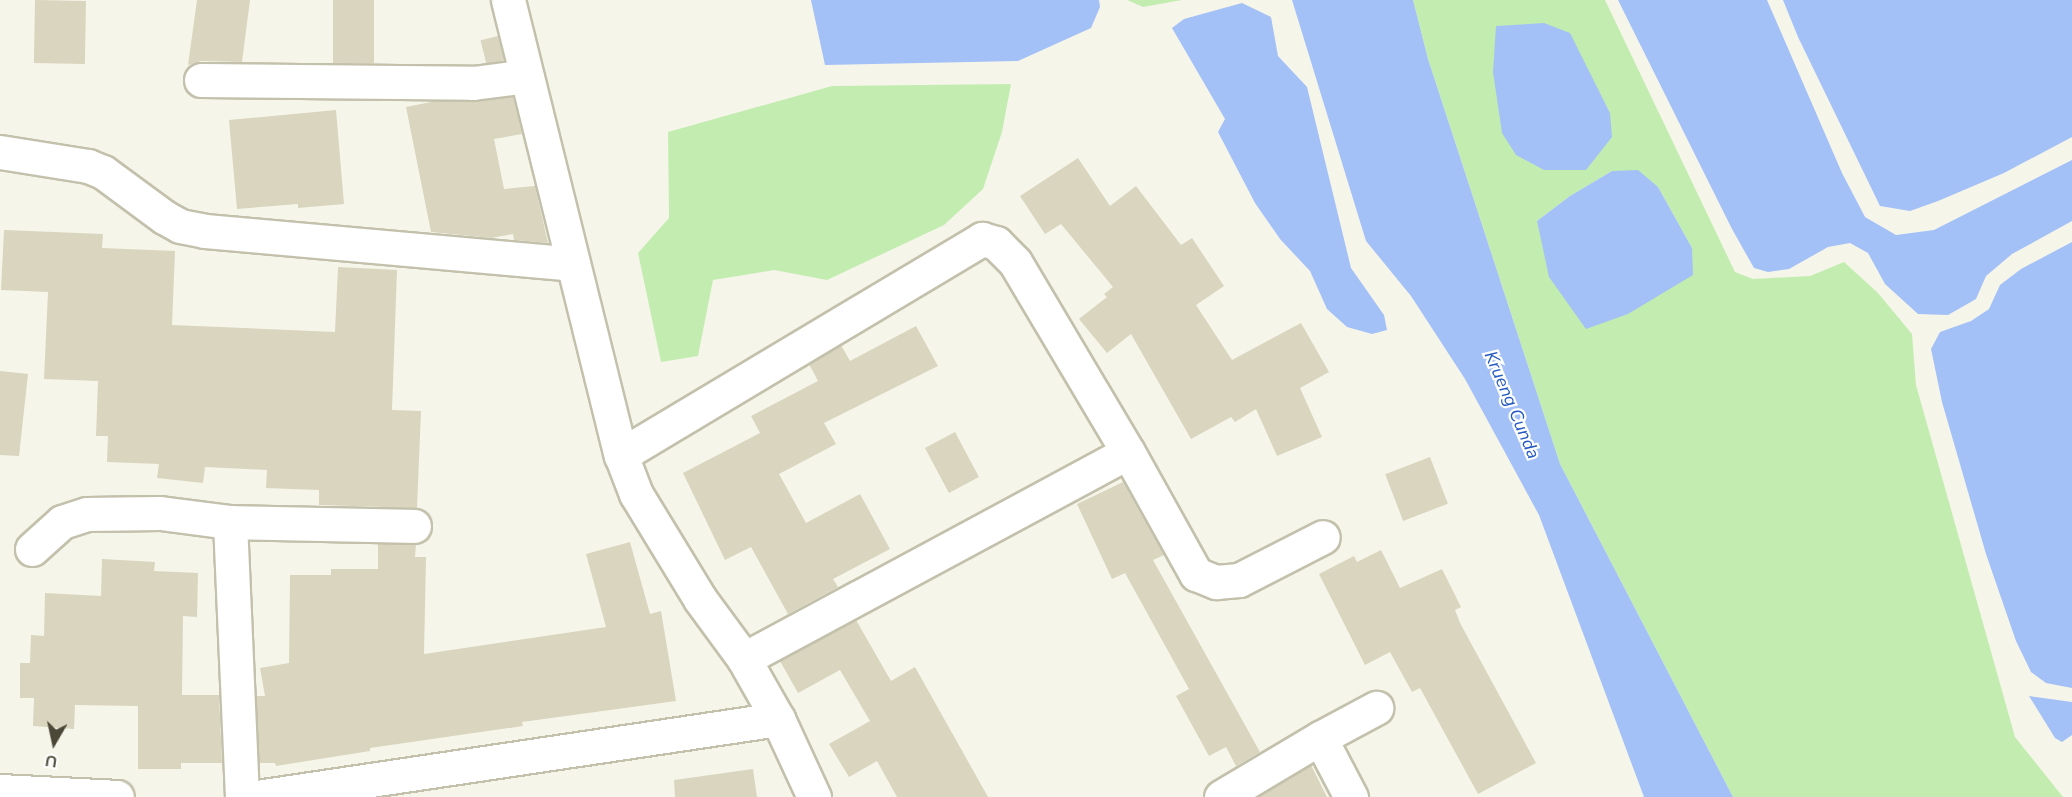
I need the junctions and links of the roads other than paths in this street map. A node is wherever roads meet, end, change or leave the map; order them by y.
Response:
1 (508, 0) edge
2 (527, 76) junction
3 (201, 80) dead end
4 (0, 152) edge
5 (573, 264) junction
6 (1128, 452) junction
7 (621, 455) junction
8 (230, 522) junction
9 (414, 526) dead end
10 (1323, 537) dead end
11 (32, 549) dead end
12 (744, 659) junction
13 (1376, 708) dead end
14 (778, 719) junction
15 (1320, 738) junction
16 (0, 791) edge
17 (117, 797) edge
18 (242, 797) edge
19 (257, 797) edge
20 (814, 797) edge
21 (1221, 797) edge
22 (1351, 797) edge

1 - 2 street
2 - 3 street
2 - 5 street
4 - 5 street
5 - 7 street
6 - 7 street
6 - 10 street
6 - 12 street
7 - 12 street
8 - 9 street
8 - 11 street
8 - 18 street
12 - 14 street
13 - 15 street
14 - 19 street
14 - 20 street
15 - 21 street
15 - 22 street
16 - 17 street

